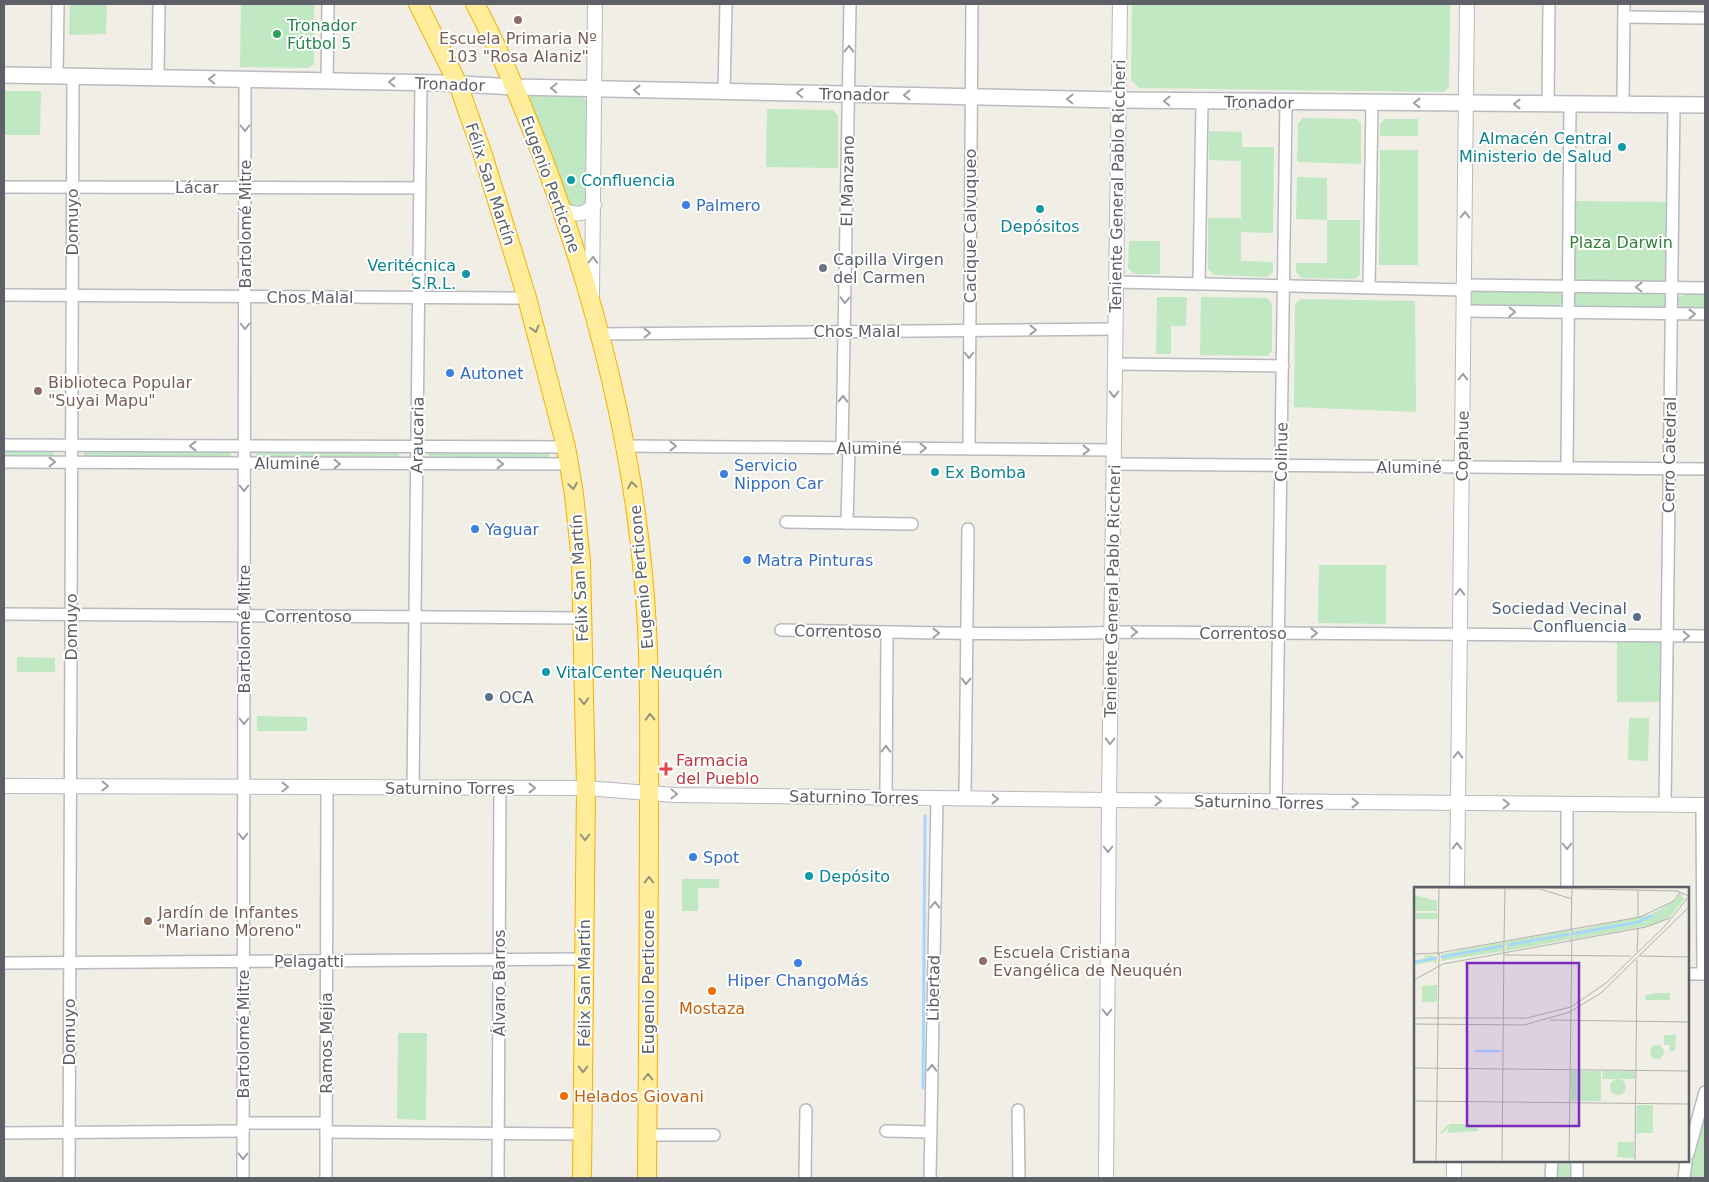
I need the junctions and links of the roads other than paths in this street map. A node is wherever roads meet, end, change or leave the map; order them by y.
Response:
1 (58, 4) edge
2 (159, 4) edge
3 (328, 4) edge
4 (418, 4) edge
5 (475, 4) edge
6 (595, 4) edge
7 (726, 4) edge
8 (850, 4) edge
9 (972, 4) edge
10 (1120, 4) edge
11 (1467, 4) edge
12 (1549, 4) edge
13 (1624, 4) edge
14 (1624, 17) junction
15 (1705, 18) edge
16 (4, 75) edge
17 (57, 76) junction
18 (73, 76) junction
19 (158, 78) junction
20 (245, 80) junction
21 (327, 81) junction
22 (421, 83) junction
23 (458, 84) junction
24 (516, 87) junction
25 (594, 89) junction
26 (724, 92) junction
27 (848, 94) junction
28 (971, 97) junction
29 (1118, 100) junction
30 (1202, 101) junction
31 (1286, 102) junction
32 (1372, 103) junction
33 (1466, 103) junction
34 (1548, 104) junction
35 (1570, 104) junction
36 (1623, 104) junction
37 (1674, 105) junction
38 (1705, 105) edge
39 (4, 187) edge
40 (72, 187) junction
41 (245, 188) junction
42 (420, 188) junction
43 (594, 205) junction
44 (562, 210) junction
45 (1116, 282) junction
46 (1199, 284) junction
47 (1284, 286) junction
48 (1568, 286) junction
49 (1369, 288) junction
50 (1464, 288) junction
51 (1671, 288) junction
52 (1705, 288) edge
53 (4, 294) edge
54 (72, 295) junction
55 (245, 296) junction
56 (419, 297) junction
57 (527, 298) junction
58 (592, 308) junction
59 (1464, 311) junction
60 (1568, 312) junction
61 (1671, 313) junction
62 (1705, 314) edge
63 (1115, 329) junction
64 (969, 330) junction
65 (844, 332) junction
66 (598, 334) junction
67 (1115, 364) junction
68 (1282, 366) junction
69 (4, 445) edge
70 (71, 445) junction
71 (244, 446) junction
72 (417, 446) junction
73 (625, 446) junction
74 (566, 447) junction
75 (845, 448) junction
76 (968, 449) junction
77 (1114, 450) junction
78 (4, 462) edge
79 (71, 462) junction
80 (244, 463) junction
81 (417, 464) junction
82 (569, 464) junction
83 (1113, 464) junction
84 (1281, 466) junction
85 (1462, 467) junction
86 (1567, 468) junction
87 (1669, 469) junction
88 (1705, 470) edge
89 (786, 522) dead end
90 (847, 522) junction
91 (912, 524) dead end
92 (968, 529) dead end
93 (4, 614) edge
94 (71, 614) junction
95 (244, 615) junction
96 (415, 617) junction
97 (582, 618) junction
98 (781, 630) dead end
99 (887, 632) junction
100 (967, 633) junction
101 (1111, 633) junction
102 (1279, 633) junction
103 (1459, 634) junction
104 (1667, 636) junction
105 (1705, 636) edge
106 (4, 786) edge
107 (70, 786) junction
108 (244, 787) junction
109 (327, 787) junction
110 (413, 788) junction
111 (500, 788) junction
112 (586, 788) junction
113 (649, 794) junction
114 (886, 797) junction
115 (937, 798) junction
116 (965, 798) junction
117 (1109, 800) junction
118 (1276, 802) junction
119 (1457, 803) junction
120 (1568, 804) junction
121 (1665, 805) junction
122 (1704, 806) edge
123 (1456, 887) edge
124 (1567, 887) edge
125 (584, 959) junction
126 (499, 960) junction
127 (243, 961) junction
128 (326, 961) junction
129 (70, 962) junction
130 (4, 963) edge
131 (1689, 974) edge
132 (1704, 974) edge
133 (1705, 1092) edge
134 (806, 1110) dead end
135 (1018, 1110) dead end
136 (243, 1127) junction
137 (326, 1127) junction
138 (886, 1130) dead end
139 (69, 1132) junction
140 (931, 1132) junction
141 (4, 1133) edge
142 (498, 1133) junction
143 (583, 1134) junction
144 (647, 1135) junction
145 (714, 1135) dead end
146 (1689, 1150) edge
147 (1454, 1162) edge
148 (1552, 1162) edge
149 (1578, 1162) edge
150 (1686, 1162) edge
151 (69, 1178) edge
152 (243, 1178) edge
153 (326, 1178) edge
154 (498, 1178) edge
155 (582, 1178) edge
156 (647, 1178) edge
157 (805, 1178) edge
158 (930, 1178) edge
159 (1019, 1178) edge
160 (1106, 1178) edge
161 (1454, 1178) edge
162 (1551, 1178) edge
163 (1577, 1178) edge
164 (1684, 1178) edge

1 - 17 street
2 - 19 street
3 - 21 street
4 - 23 highway, Félix San Martín
5 - 24 highway, Eugenio Perticone
6 - 25 street
7 - 26 street
27 -> 8 street, El Manzano
9 - 28 street, Cacique Calvuqueo
10 - 29 street, Teniente General Pablo Riccheri
11 - 33 street, Copahue
12 - 34 street
13 - 14 street
14 - 15 street
14 - 36 street
16 - 17 main road, Tronador
17 - 18 main road, Tronador
18 - 19 main road, Tronador
18 - 40 street, Domuyo
20 -> 19 main road, Tronador
20 - 21 main road, Tronador
20 -> 41 street, Bartolomé Mitre
22 -> 21 main road, Tronador
22 - 23 main road, Tronador
22 - 42 street, Araucaria
23 - 24 main road, Tronador
23 - 57 highway, Félix San Martín
25 -> 24 main road, Tronador
24 - 44 highway, Eugenio Perticone
26 -> 25 main road, Tronador
25 - 43 street
27 -> 26 main road, Tronador
28 -> 27 main road, Tronador
27 -> 65 street, El Manzano
29 -> 28 main road, Tronador
28 - 64 street, Cacique Calvuqueo
30 -> 29 main road, Tronador
29 - 45 street, Teniente General Pablo Riccheri
30 - 31 main road, Tronador
30 - 46 street
31 - 32 main road, Tronador
31 - 47 street, Colihue
33 -> 32 main road, Tronador
32 - 49 street
34 -> 33 main road, Tronador
50 -> 33 street, Copahue
34 - 35 main road, Tronador
35 - 36 main road, Tronador
35 - 48 street
36 - 37 main road, Tronador
37 - 38 main road, Tronador
37 - 51 street, Cerro Catedral
39 - 40 street, Lácar
40 - 41 street, Lácar
40 - 54 street, Domuyo
41 - 42 street, Lácar
41 - 55 street, Bartolomé Mitre
42 - 56 street, Araucaria
43 - 44 street
58 -> 43 street
44 - 58 highway, Eugenio Perticone
45 - 46 street
45 - 63 street, Teniente General Pablo Riccheri
46 - 47 street
47 - 49 street
47 - 68 street, Colihue
48 - 50 street
51 -> 48 street
48 - 60 street
49 - 50 street
50 - 59 street, Copahue
51 - 52 street
51 - 61 street, Cerro Catedral
53 - 54 street, Chos Malal
54 - 55 street, Chos Malal
54 - 70 street, Domuyo
55 - 56 street, Chos Malal
55 -> 71 street, Bartolomé Mitre
56 - 57 street, Chos Malal
56 - 72 street, Araucaria
57 -> 74 highway, Félix San Martín
58 - 66 highway, Eugenio Perticone
59 -> 60 street
85 -> 59 street, Copahue
60 - 61 street
60 - 86 street
61 -> 62 street
61 - 87 street, Cerro Catedral
64 -> 63 street, Chos Malal
63 - 67 street, Teniente General Pablo Riccheri
64 - 65 street, Chos Malal
64 -> 76 street, Cacique Calvuqueo
66 -> 65 street, Chos Malal
75 -> 65 street, El Manzano
66 - 73 highway, Eugenio Perticone
67 - 68 street
67 -> 77 street, Teniente General Pablo Riccheri
68 - 84 street, Colihue
69 - 70 street, Aluminé
71 -> 70 street, Aluminé
70 - 79 street, Domuyo
71 - 72 street, Aluminé
71 - 80 street, Bartolomé Mitre
72 - 74 street, Aluminé
72 - 81 street, Araucaria
73 -> 75 street, Aluminé
113 -> 73 highway, Eugenio Perticone
74 - 82 highway, Félix San Martín
75 -> 76 street, Aluminé
75 - 90 street, El Manzano
76 -> 77 street, Aluminé
77 - 83 street, Teniente General Pablo Riccheri
78 -> 79 street, Aluminé
79 - 80 street, Aluminé
79 - 94 street, Domuyo
80 -> 81 street, Aluminé
80 -> 95 street, Bartolomé Mitre
81 -> 82 street, Aluminé
81 - 96 street, Araucaria
82 -> 97 highway, Félix San Martín
83 - 84 street, Aluminé
83 - 101 street, Teniente General Pablo Riccheri
84 - 85 street, Aluminé
84 - 102 street, Colihue
85 - 86 street, Aluminé
103 -> 85 street, Copahue
86 - 87 street, Aluminé
87 - 88 street, Aluminé
87 - 104 street, Cerro Catedral
89 - 90 street
90 - 91 street
92 - 100 street
93 - 94 street, Correntoso
94 - 95 street, Correntoso
94 - 107 street, Domuyo
95 - 96 street, Correntoso
95 -> 108 street, Bartolomé Mitre
96 - 97 street, Correntoso
96 - 110 street, Araucaria
97 -> 112 highway, Félix San Martín
98 - 99 street, Correntoso
99 -> 100 street, Correntoso
114 -> 99 street
100 - 101 street, Correntoso
100 -> 116 street
101 -> 102 street, Correntoso
101 -> 117 street, Teniente General Pablo Riccheri
102 -> 103 street, Correntoso
102 - 118 street, Colihue
103 - 104 street, Correntoso
119 -> 103 street, Copahue
104 -> 105 street, Correntoso
104 - 121 street, Cerro Catedral
106 - 107 street, Saturnino Torres
107 -> 108 street, Saturnino Torres
107 - 129 street, Domuyo
108 -> 109 street, Saturnino Torres
108 -> 127 street, Bartolomé Mitre
109 - 110 street, Saturnino Torres
109 - 128 street, Ramos Mejía
110 - 111 street, Saturnino Torres
111 -> 112 street, Saturnino Torres
111 - 126 street, Álvaro Barros
112 - 113 street, Saturnino Torres
112 -> 125 highway, Félix San Martín
113 -> 114 street, Saturnino Torres
144 -> 113 highway, Eugenio Perticone
114 - 115 street, Saturnino Torres
115 - 116 street, Saturnino Torres
140 -> 115 street, Libertad
116 -> 117 street, Saturnino Torres
117 -> 118 street, Saturnino Torres
117 -> 160 street, Teniente General Pablo Riccheri
118 -> 119 street, Saturnino Torres
119 -> 120 street, Saturnino Torres
123 -> 119 street, Copahue
120 - 121 street, Saturnino Torres
120 -> 124 street
121 - 122 street, Saturnino Torres
122 - 132 street
125 - 126 street, Pelagatti
125 -> 143 highway, Félix San Martín
126 - 128 street, Pelagatti
126 - 142 street, Álvaro Barros
127 - 128 street, Pelagatti
127 - 129 street, Pelagatti
127 - 136 street, Bartolomé Mitre
128 - 137 street, Ramos Mejía
129 - 130 street, Pelagatti
129 - 139 street, Domuyo
131 - 132 street
133 - 146 street
134 - 157 street
135 - 159 street
136 - 137 street
136 - 139 street
136 -> 152 street, Bartolomé Mitre
137 - 142 street
137 - 153 street, Ramos Mejía
138 - 140 street
139 - 141 street
139 - 151 street, Domuyo
140 - 158 street, Libertad
142 - 143 street
142 - 154 street, Álvaro Barros
143 - 155 highway, Félix San Martín
144 - 145 street
144 - 156 highway, Eugenio Perticone
147 - 161 street
148 - 162 street
149 - 163 street
150 - 164 street

